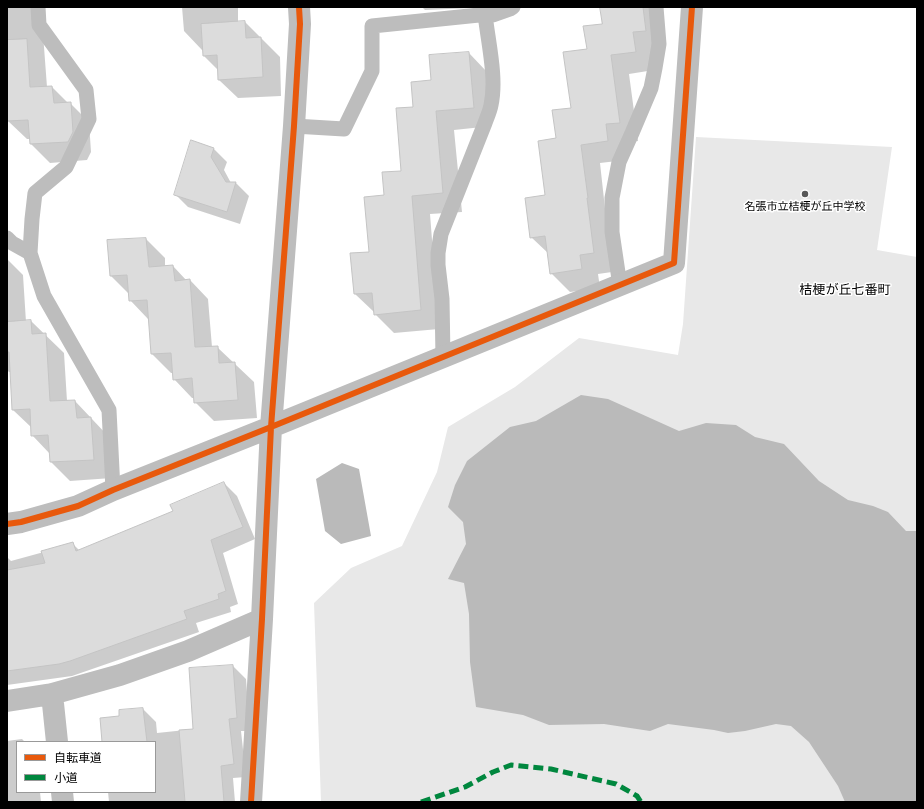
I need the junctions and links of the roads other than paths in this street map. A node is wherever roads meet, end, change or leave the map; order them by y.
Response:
1 (38, 7) edge
2 (299, 7) edge
3 (513, 7) edge
4 (656, 7) edge
5 (692, 7) edge
6 (481, 12) edge
7 (294, 126) junction
8 (7, 238) edge
9 (30, 253) junction
10 (620, 286) junction
11 (443, 357) junction
12 (271, 427) junction
13 (113, 490) junction
14 (7, 524) edge
15 (262, 619) junction
16 (52, 694) junction
17 (7, 701) edge
18 (57, 741) edge
19 (251, 802) edge

1 - 9 lane
2 - 7 street
3 - 6 lane
4 - 10 lane
5 - 10 street
6 - 7 lane
6 - 11 lane
7 - 12 street
8 - 9 lane
9 - 13 lane
10 - 11 street
11 - 12 street
12 - 13 street
12 - 15 street
13 - 14 street
15 - 16 street
15 - 19 street
16 - 17 street
16 - 18 street

